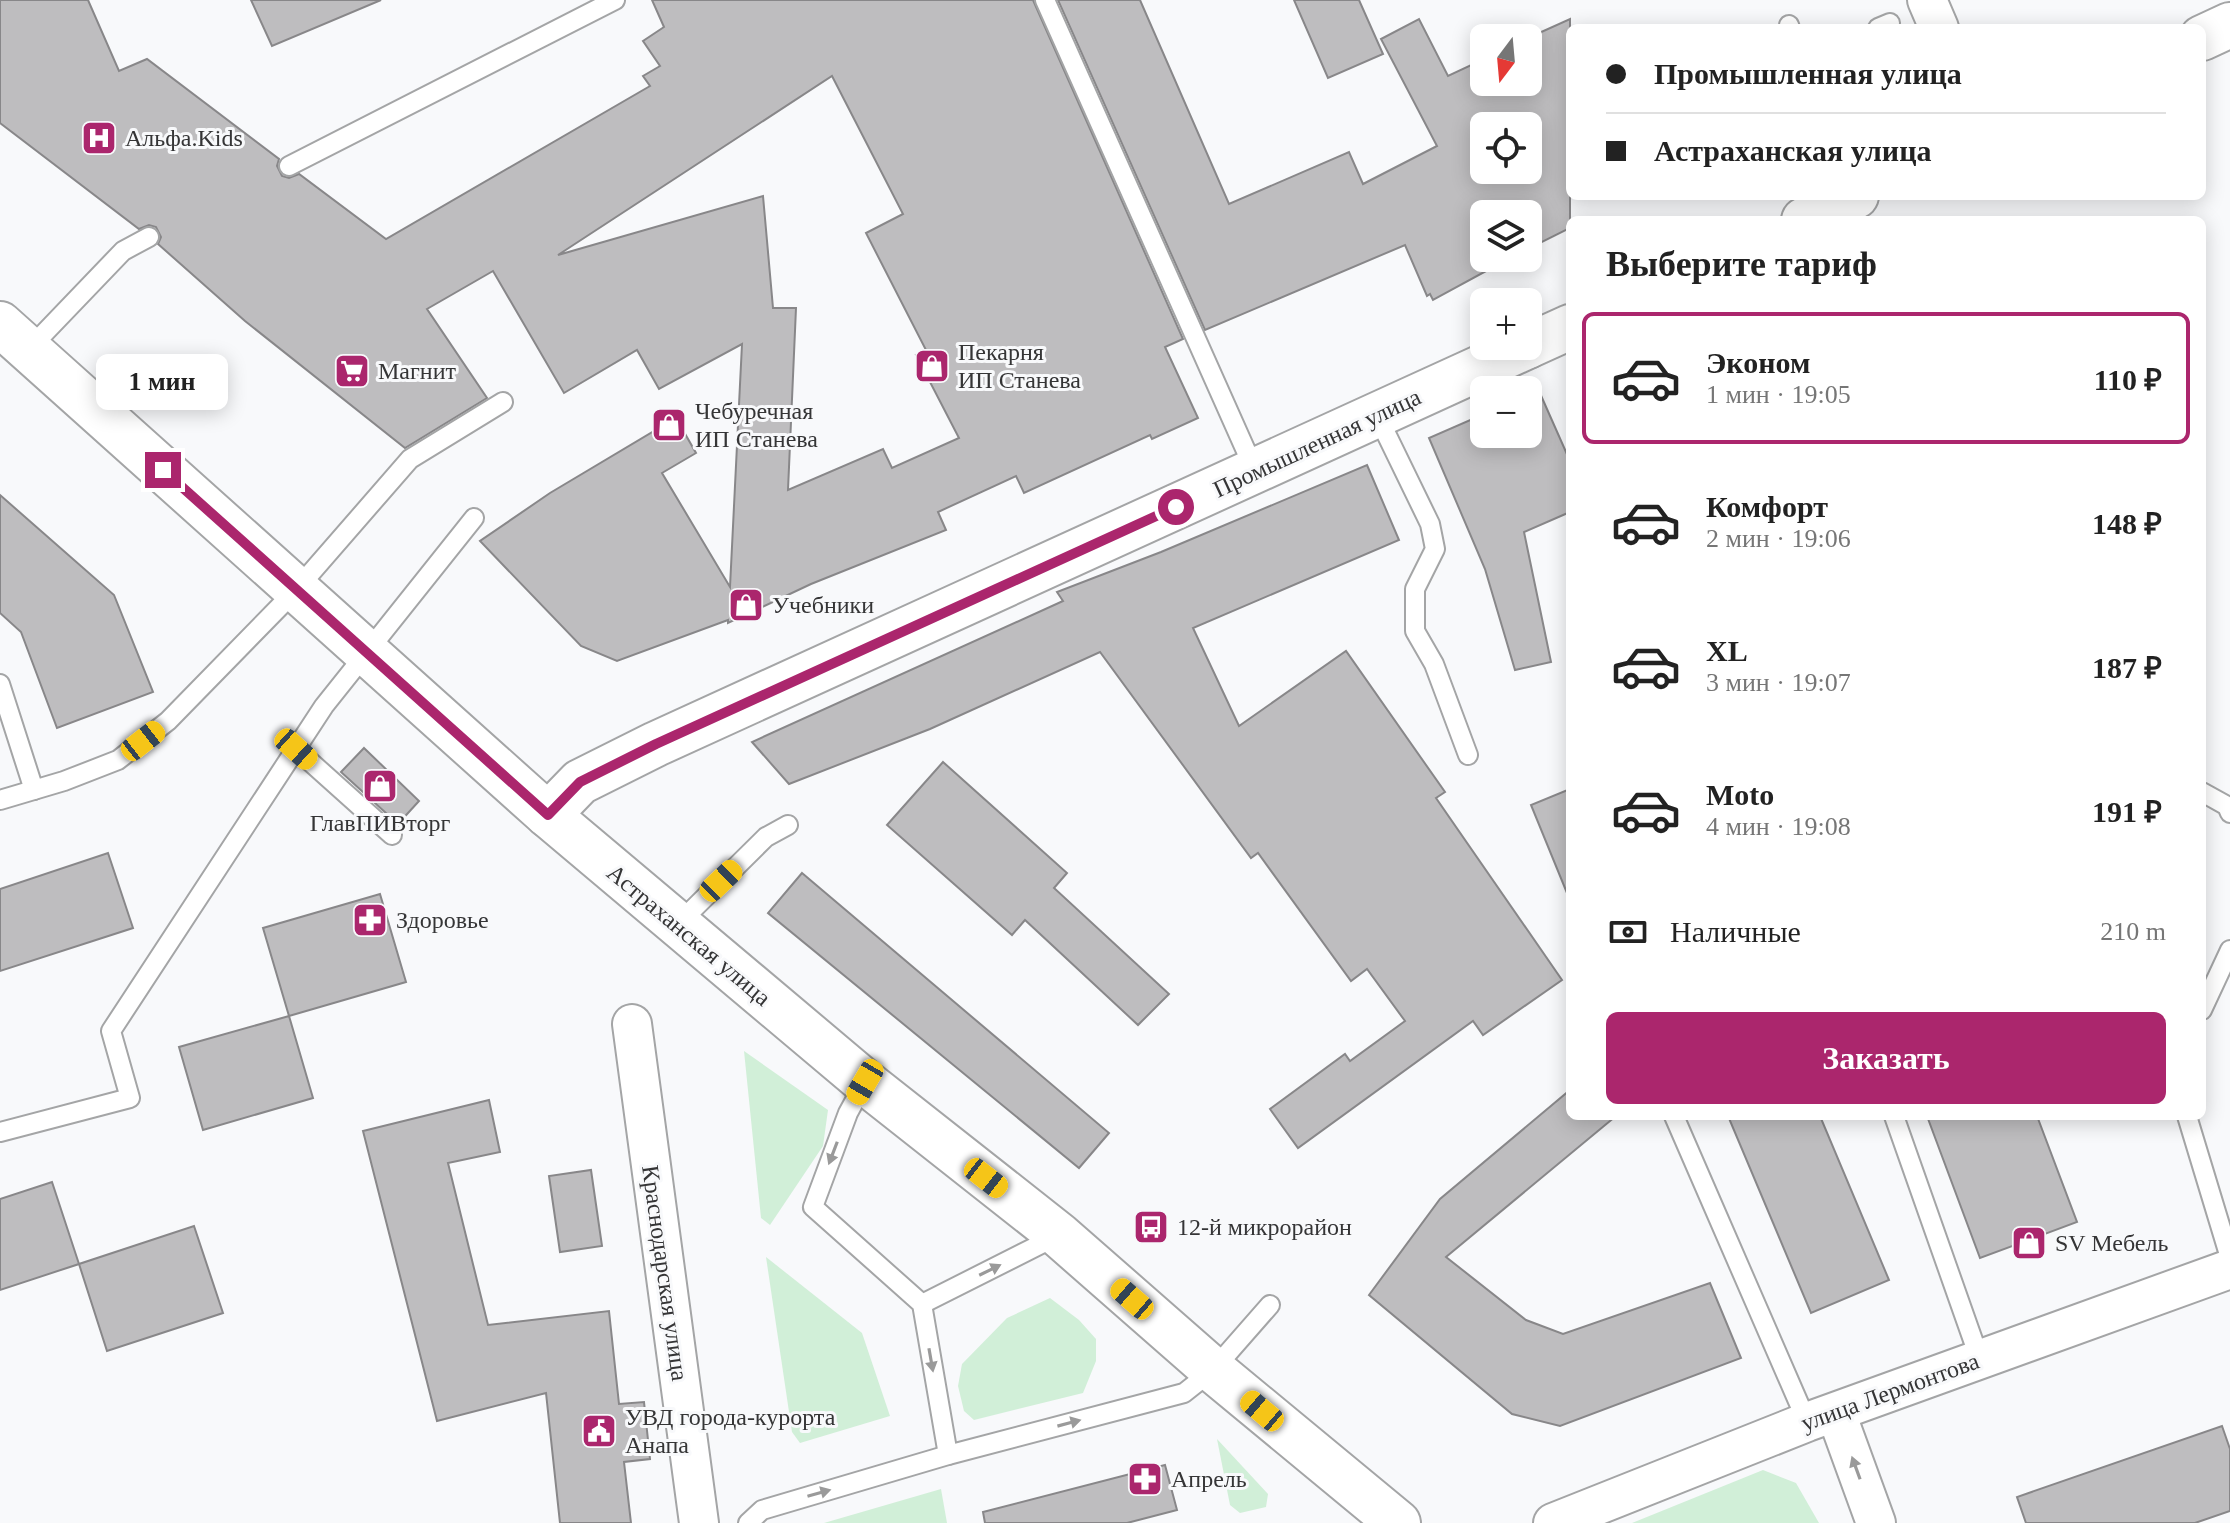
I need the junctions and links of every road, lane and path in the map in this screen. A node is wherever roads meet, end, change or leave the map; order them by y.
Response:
1 (615, 0) edge
2 (1045, 0) edge
3 (1927, 0) edge
4 (1937, 24) edge
5 (2230, 25) edge
6 (2206, 36) edge
7 (289, 166) dead end
8 (1847, 200) edge
9 (1813, 216) edge
10 (149, 237) dead end
11 (1566, 329) edge
12 (14, 336) edge
13 (1542, 340) edge
14 (1497, 360) edge
15 (503, 402) dead end
16 (1377, 415) junction
17 (1255, 471) junction
18 (474, 518) dead end
19 (296, 590) junction
20 (367, 654) junction
21 (0, 684) edge
22 (296, 749) junction
23 (1468, 755) dead end
24 (34, 790) junction
25 (2206, 794) edge
26 (0, 800) edge
27 (2230, 813) edge
28 (548, 815) junction
29 (788, 825) dead end
30 (392, 835) dead end
31 (677, 925) junction
32 (2230, 950) edge
33 (2206, 1001) edge
34 (632, 1024) dead end
35 (865, 1082) junction
36 (1676, 1120) edge
37 (1895, 1120) edge
38 (2188, 1120) edge
39 (0, 1132) edge
40 (1059, 1235) junction
41 (2230, 1258) edge
42 (2230, 1269) edge
43 (922, 1304) junction
44 (1270, 1305) dead end
45 (1980, 1360) junction
46 (1213, 1370) junction
47 (1821, 1417) junction
48 (948, 1455) junction
49 (699, 1523) edge
50 (748, 1523) edge
51 (1398, 1523) edge
52 (1553, 1523) edge
53 (1876, 1523) edge

1 - 7 lane
2 - 17 lane
3 - 4 street
5 - 6 street
8 - 9 street
10 - 12 lane
11 - 13 street, Промышленная улица
12 - 19 street, Астраханская улица
14 - 16 street, Промышленная улица
15 - 19 lane
16 - 17 street, Промышленная улица
16 - 23 lane
17 - 28 street, Промышленная улица
18 - 20 lane
19 - 20 street, Астраханская улица
19 - 24 lane
20 - 22 lane
20 - 28 street, Астраханская улица
21 - 24 lane
22 - 30 lane
22 - 39 lane
24 - 26 lane
25 - 27 lane
28 - 31 street, Астраханская улица
29 - 31 lane
31 - 35 street, Астраханская улица
32 - 33 lane
34 - 49 street, Краснодарская улица
35 - 40 street, Астраханская улица
35 -> 43 lane
36 - 47 lane
37 - 45 lane
38 - 41 lane
43 -> 40 lane
40 - 46 street, Астраханская улица
42 - 45 street, улица Лермонтова
43 -> 48 lane
44 - 46 lane
45 - 47 street, улица Лермонтова
48 -> 46 lane
46 - 51 street, Астраханская улица
47 - 52 street, улица Лермонтова
53 -> 47 street
50 -> 48 lane

